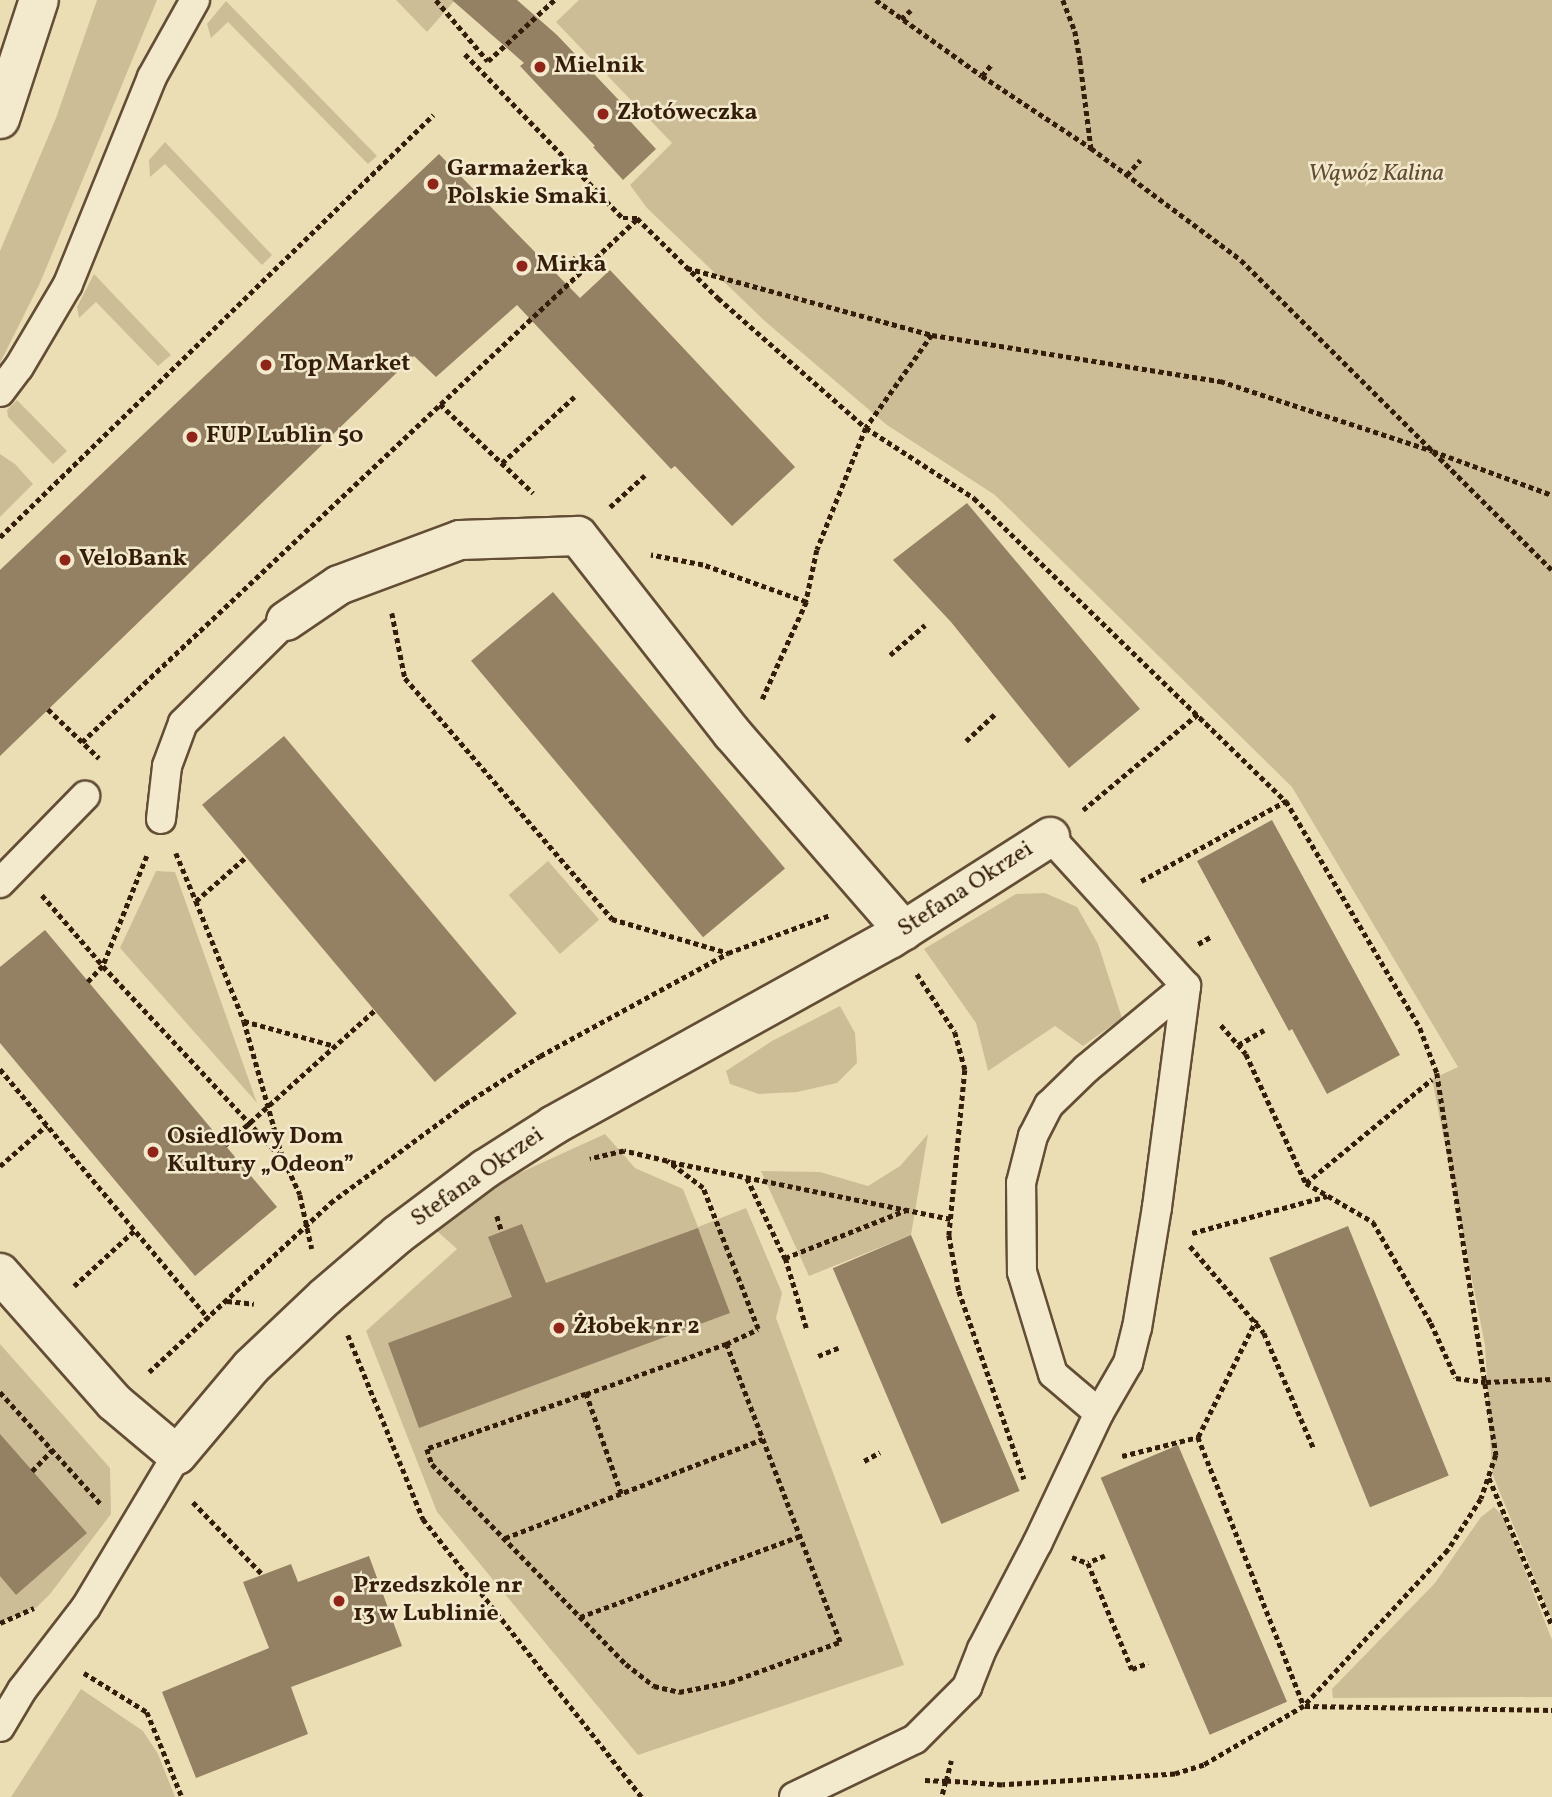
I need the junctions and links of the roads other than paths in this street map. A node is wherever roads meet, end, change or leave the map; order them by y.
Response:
1 (38, 0) edge
2 (195, 0) edge
3 (0, 119) edge
4 (0, 392) edge
5 (286, 621) joint
6 (85, 796) dead end
7 (162, 819) road end
8 (1050, 837) joint
9 (0, 883) edge
10 (897, 935) junction
11 (1186, 985) junction
12 (0, 1273) edge
13 (1099, 1413) junction
14 (177, 1455) junction
15 (0, 1727) edge
16 (794, 1797) edge

1 - 3 street
2 - 4 lane
5 - 7 lane
5 - 10 street
6 - 9 lane
8 - 10 street, Stefana Okrzei
8 - 11 lane
10 - 14 street, Stefana Okrzei
11 - 13 lane
11 - 13 lane
12 - 14 street
13 - 16 lane
14 - 15 lane

